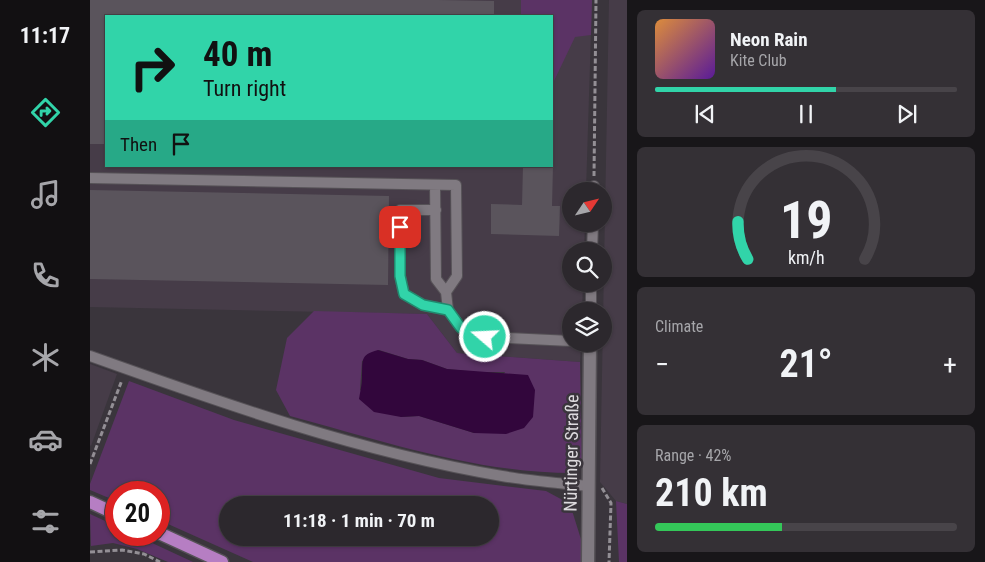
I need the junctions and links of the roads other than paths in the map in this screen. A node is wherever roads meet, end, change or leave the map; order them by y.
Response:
1 (90, 178) edge
2 (435, 185) junction
3 (436, 210) junction
4 (446, 292) junction
5 (448, 310) junction
6 (562, 341) edge
7 (590, 352) edge
8 (90, 356) edge
9 (588, 486) junction
10 (90, 502) edge
11 (105, 509) edge
12 (170, 538) edge
13 (222, 562) edge
14 (588, 562) edge

1 - 2 lane
2 - 3 lane
2 - 4 lane
3 - 4 lane
3 - 5 lane
4 - 5 lane
5 - 6 lane
7 - 9 street, Nürtinger Straße
8 - 9 lane
9 - 14 street, Nürtinger Straße
10 - 11 main road
12 - 13 main road

